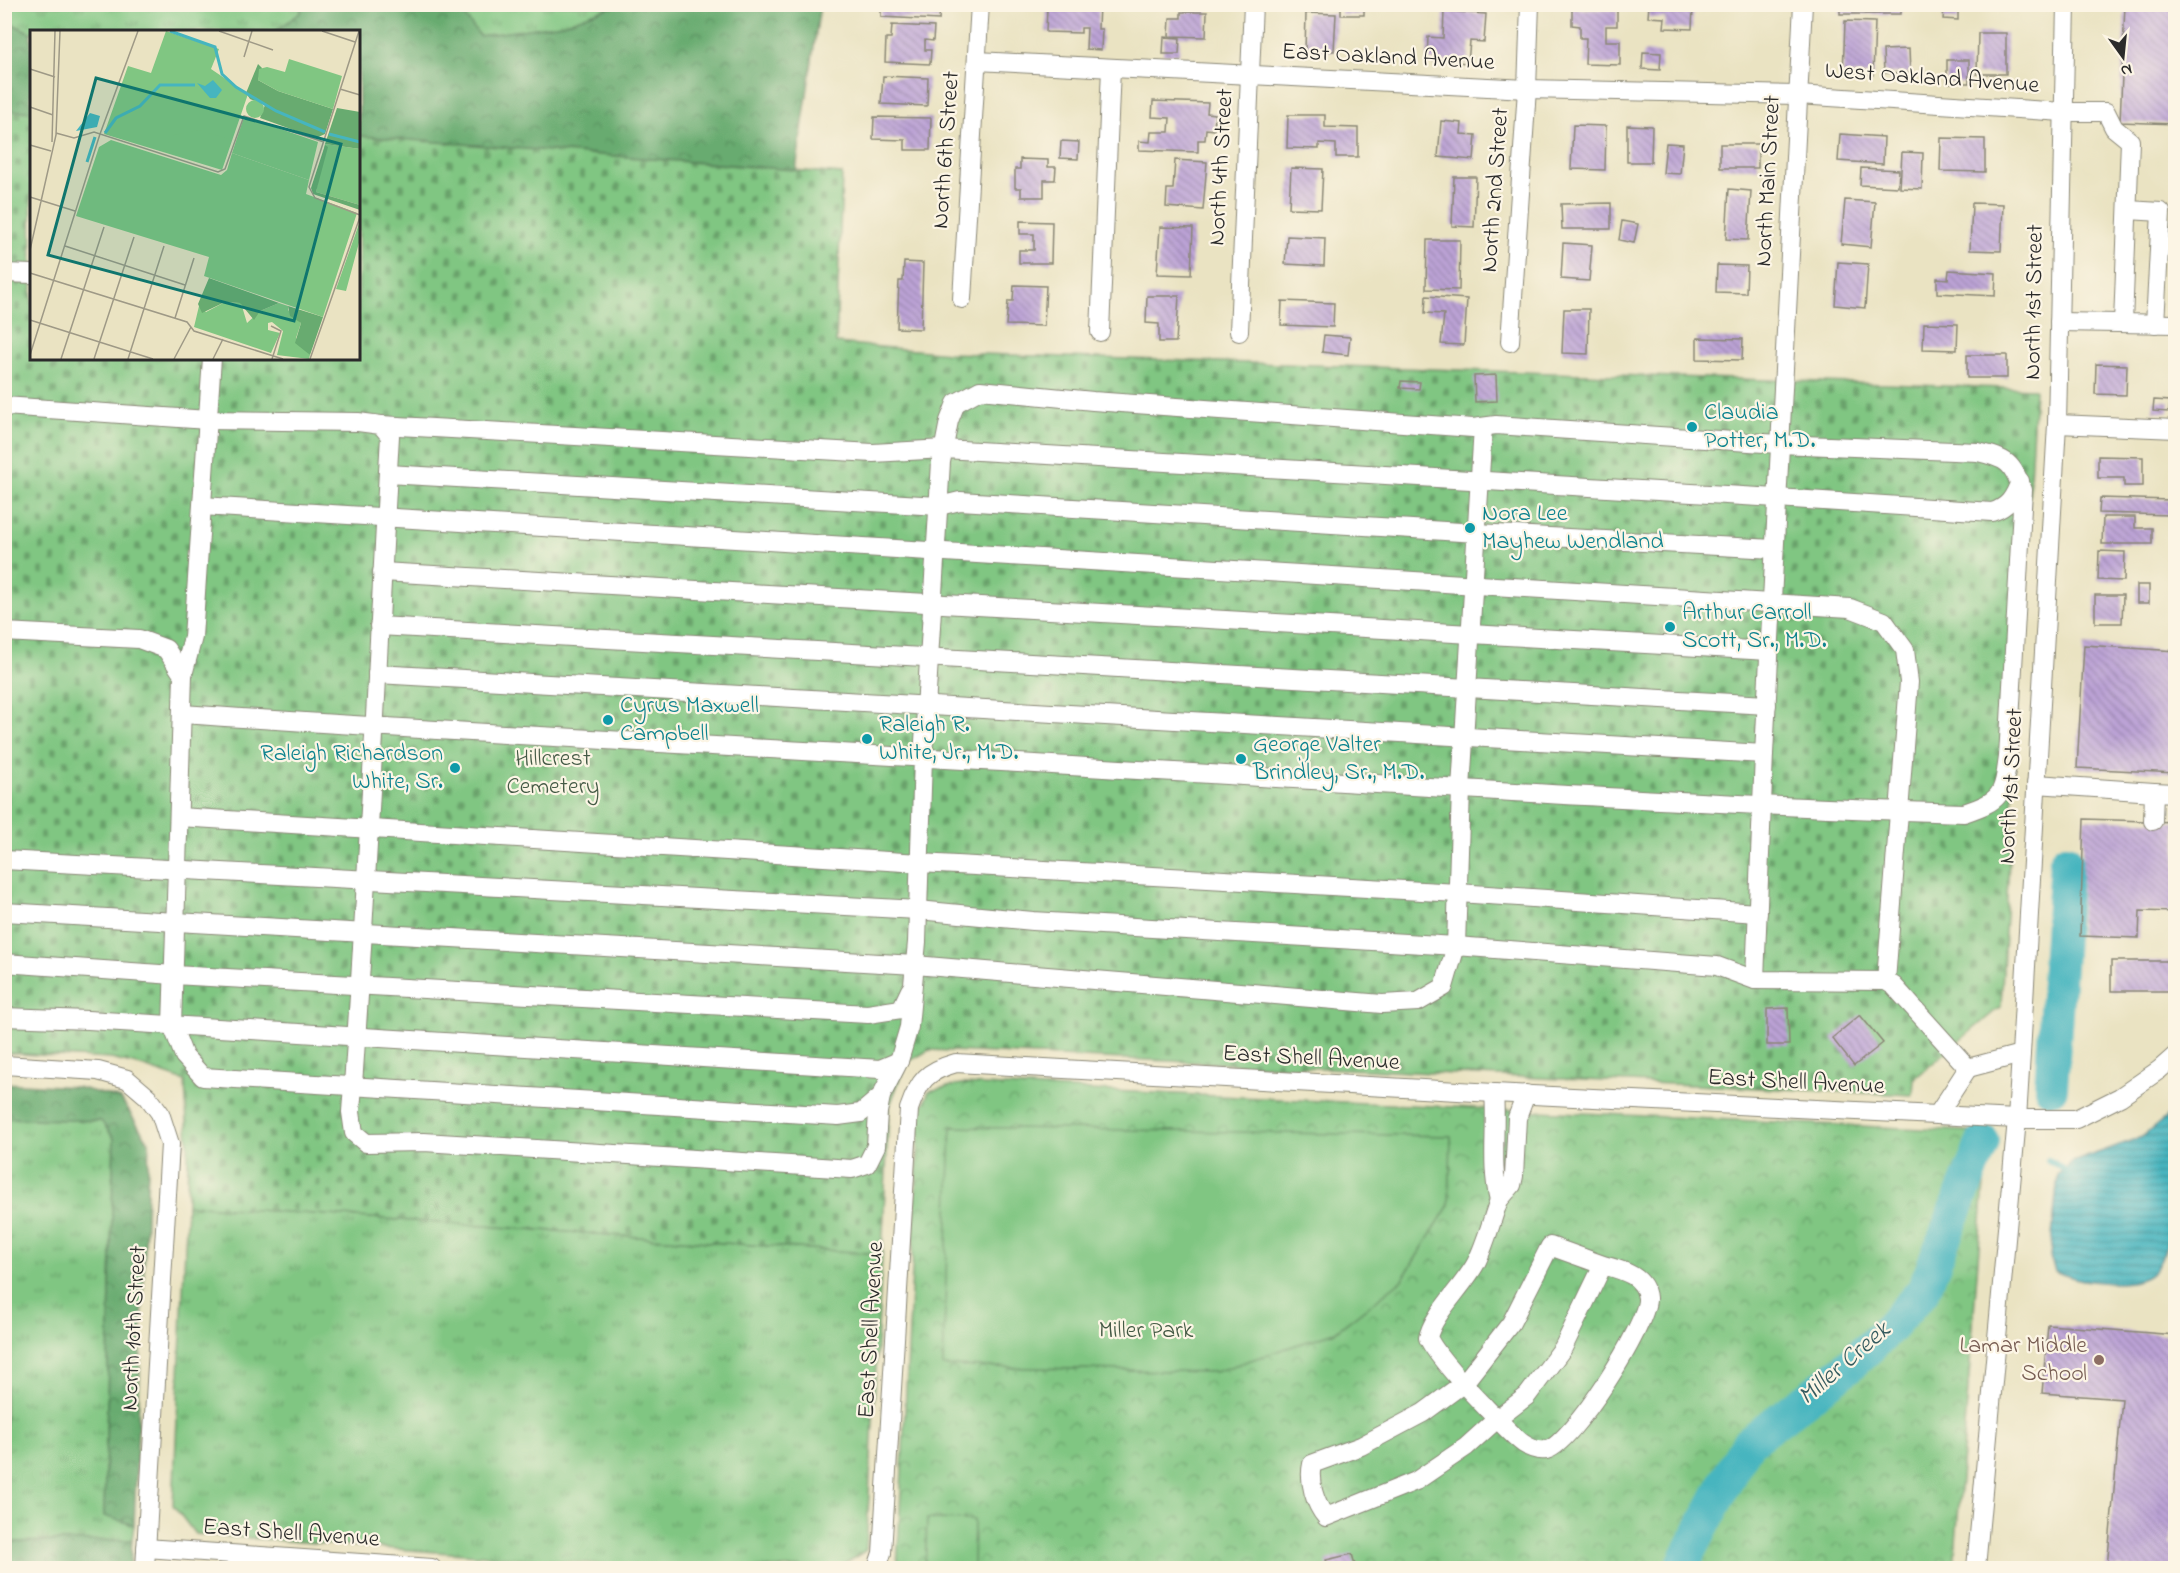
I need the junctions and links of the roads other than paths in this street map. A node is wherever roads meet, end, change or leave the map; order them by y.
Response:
1 (980, 4) edge
2 (1253, 4) edge
3 (1530, 4) edge
4 (1803, 4) edge
5 (2066, 4) edge
6 (977, 61) junction
7 (1112, 68) junction
8 (1251, 76) junction
9 (1527, 89) junction
10 (1798, 95) junction
11 (2063, 111) junction
12 (2128, 210) junction
13 (4, 273) edge
14 (30, 274) edge
15 (962, 299) dead end
16 (2059, 322) junction
17 (2123, 324) junction
18 (2155, 324) junction
19 (2175, 324) edge
20 (1100, 332) dead end
21 (1239, 332) dead end
22 (1510, 342) dead end
23 (212, 360) edge
24 (4, 406) edge
25 (208, 420) junction
26 (2057, 424) junction
27 (381, 425) junction
28 (1483, 427) junction
29 (2175, 429) edge
30 (1779, 444) junction
31 (944, 449) junction
32 (388, 474) junction
33 (2020, 481) junction
34 (1480, 482) junction
35 (1777, 498) junction
36 (202, 506) junction
37 (939, 506) junction
38 (386, 517) junction
39 (1477, 533) junction
40 (1774, 549) junction
41 (936, 551) junction
42 (382, 572) junction
43 (1474, 584) junction
44 (933, 603) junction
45 (1772, 603) junction
46 (379, 626) junction
47 (4, 632) edge
48 (1471, 634) junction
49 (1769, 651) junction
50 (930, 657) junction
51 (376, 674) junction
52 (183, 675) junction
53 (1467, 688) junction
54 (1767, 705) junction
55 (927, 706) junction
56 (182, 714) junction
57 (373, 727) junction
58 (1465, 737) junction
59 (1764, 754) junction
60 (923, 758) junction
61 (2036, 784) junction
62 (1461, 789) junction
63 (2154, 792) junction
64 (2175, 793) edge
65 (1762, 806) junction
66 (1899, 811) junction
67 (178, 817) junction
68 (2153, 821) dead end
69 (368, 829) junction
70 (4, 860) edge
71 (920, 863) junction
72 (177, 869) junction
73 (365, 878) junction
74 (1458, 893) junction
75 (918, 910) junction
76 (4, 912) edge
77 (1758, 913) junction
78 (175, 921) junction
79 (362, 933) junction
80 (1456, 946) junction
81 (4, 963) edge
82 (914, 974) junction
83 (174, 975) junction
84 (1755, 980) junction
85 (1886, 981) junction
86 (359, 985) junction
87 (4, 1017) edge
88 (172, 1025) junction
89 (356, 1037) junction
90 (2021, 1054) junction
91 (2175, 1056) edge
92 (899, 1061) junction
93 (4, 1065) edge
94 (1968, 1068) junction
95 (353, 1086) junction
96 (1494, 1093) junction
97 (1526, 1094) junction
98 (881, 1096) junction
99 (1938, 1114) junction
100 (2017, 1119) junction
101 (1499, 1200) junction
102 (1603, 1265) junction
103 (1464, 1383) junction
104 (1497, 1419) junction
105 (146, 1548) junction
106 (145, 1569) edge
107 (432, 1569) edge
108 (877, 1569) edge
109 (1976, 1569) edge

1 - 6 street, North 6th Street
2 - 8 street, North 4th Street
3 - 9 street, North 2nd Street
4 - 10 street, North Main Street
5 - 11 street, North 1st Street
6 - 7 street, East Oakland Avenue
6 - 15 street, North 6th Street
7 - 8 street, East Oakland Avenue
7 - 20 street
8 - 9 street, East Oakland Avenue
8 - 21 street, North 4th Street
9 - 10 street, East Oakland Avenue
9 - 22 street, North 2nd Street
10 - 11 street, West Oakland Avenue
10 - 30 street, North Main Street
11 - 12 street, West Oakland Avenue
11 - 16 street, North 1st Street
12 - 17 street
12 - 18 street
13 - 14 street
16 - 17 street
16 - 26 street, North 1st Street
17 - 18 street
18 - 19 street
23 - 25 street
24 - 25 street
25 - 27 street
25 - 36 street
26 - 29 street
26 - 61 street, North 1st Street
27 - 31 street
27 - 32 street
28 - 30 street
28 - 31 street
28 - 34 street
30 - 33 street
30 - 35 street, North Main Street
31 - 34 street
31 - 37 street
32 - 37 street
32 - 38 street
33 - 35 street
33 - 66 street
34 - 35 street
34 - 39 street
35 - 40 street, North Main Street
36 - 38 street
36 - 52 street
37 - 39 street
37 - 41 street
38 - 41 street
38 - 42 street
39 - 40 street
39 - 43 street
40 - 45 street, North Main Street
41 - 43 street
41 - 44 street
42 - 44 street
42 - 46 street
43 - 45 street
43 - 48 street
44 - 48 street
44 - 50 street
45 - 49 street, North Main Street
45 - 66 street
46 - 50 street
46 - 51 street
47 - 52 street
48 - 49 street
48 - 53 street
49 - 54 street, North Main Street
50 - 53 street
50 - 55 street
51 - 55 street
51 - 57 street
52 - 56 street
53 - 54 street
53 - 58 street
54 - 59 street, North Main Street
55 - 58 street
55 - 60 street
56 - 57 street
56 - 67 street
57 - 60 street
57 - 69 street
58 - 59 street
58 - 62 street
59 - 65 street, North Main Street
60 - 62 street
60 - 71 street
61 - 63 street
61 - 90 street, North 1st Street
62 - 65 street
62 - 74 street
63 - 64 street
63 - 68 street
65 - 66 street
65 - 77 street, North Main Street
66 - 85 street
67 - 69 street
67 - 72 street
69 - 71 street
69 - 73 street
70 - 72 street
71 - 74 street
71 - 75 street
72 - 73 street
72 - 78 street
73 - 75 street
73 - 79 street
74 - 77 street
74 - 80 street
75 - 80 street
75 - 82 street
76 - 78 street
77 - 84 street, North Main Street
78 - 79 street
78 - 83 street
79 - 82 street
79 - 86 street
80 - 82 street
80 - 84 street
81 - 83 street
82 - 86 street
82 - 92 street
83 - 86 street
83 - 88 street
84 - 85 street
85 - 94 street
86 - 89 street
87 - 88 street
88 - 89 street
88 - 95 street
89 - 92 street
89 - 95 street
90 - 94 street
90 - 100 street, North 1st Street
91 - 100 street, East Shell Avenue
92 - 98 street
93 - 105 street, North 10th Street
94 - 99 street
95 - 98 street
95 - 98 street
96 - 97 street, East Shell Avenue
96 - 101 street
96 - 108 street, East Shell Avenue
97 - 99 street, East Shell Avenue
97 - 101 street
99 - 100 street, East Shell Avenue
100 - 109 street, North 1st Street
101 - 103 street
102 - 103 street
102 - 104 street
102 - 104 street
103 - 104 street
103 - 104 street
105 - 106 street, North 10th Street
105 - 107 street, East Shell Avenue

